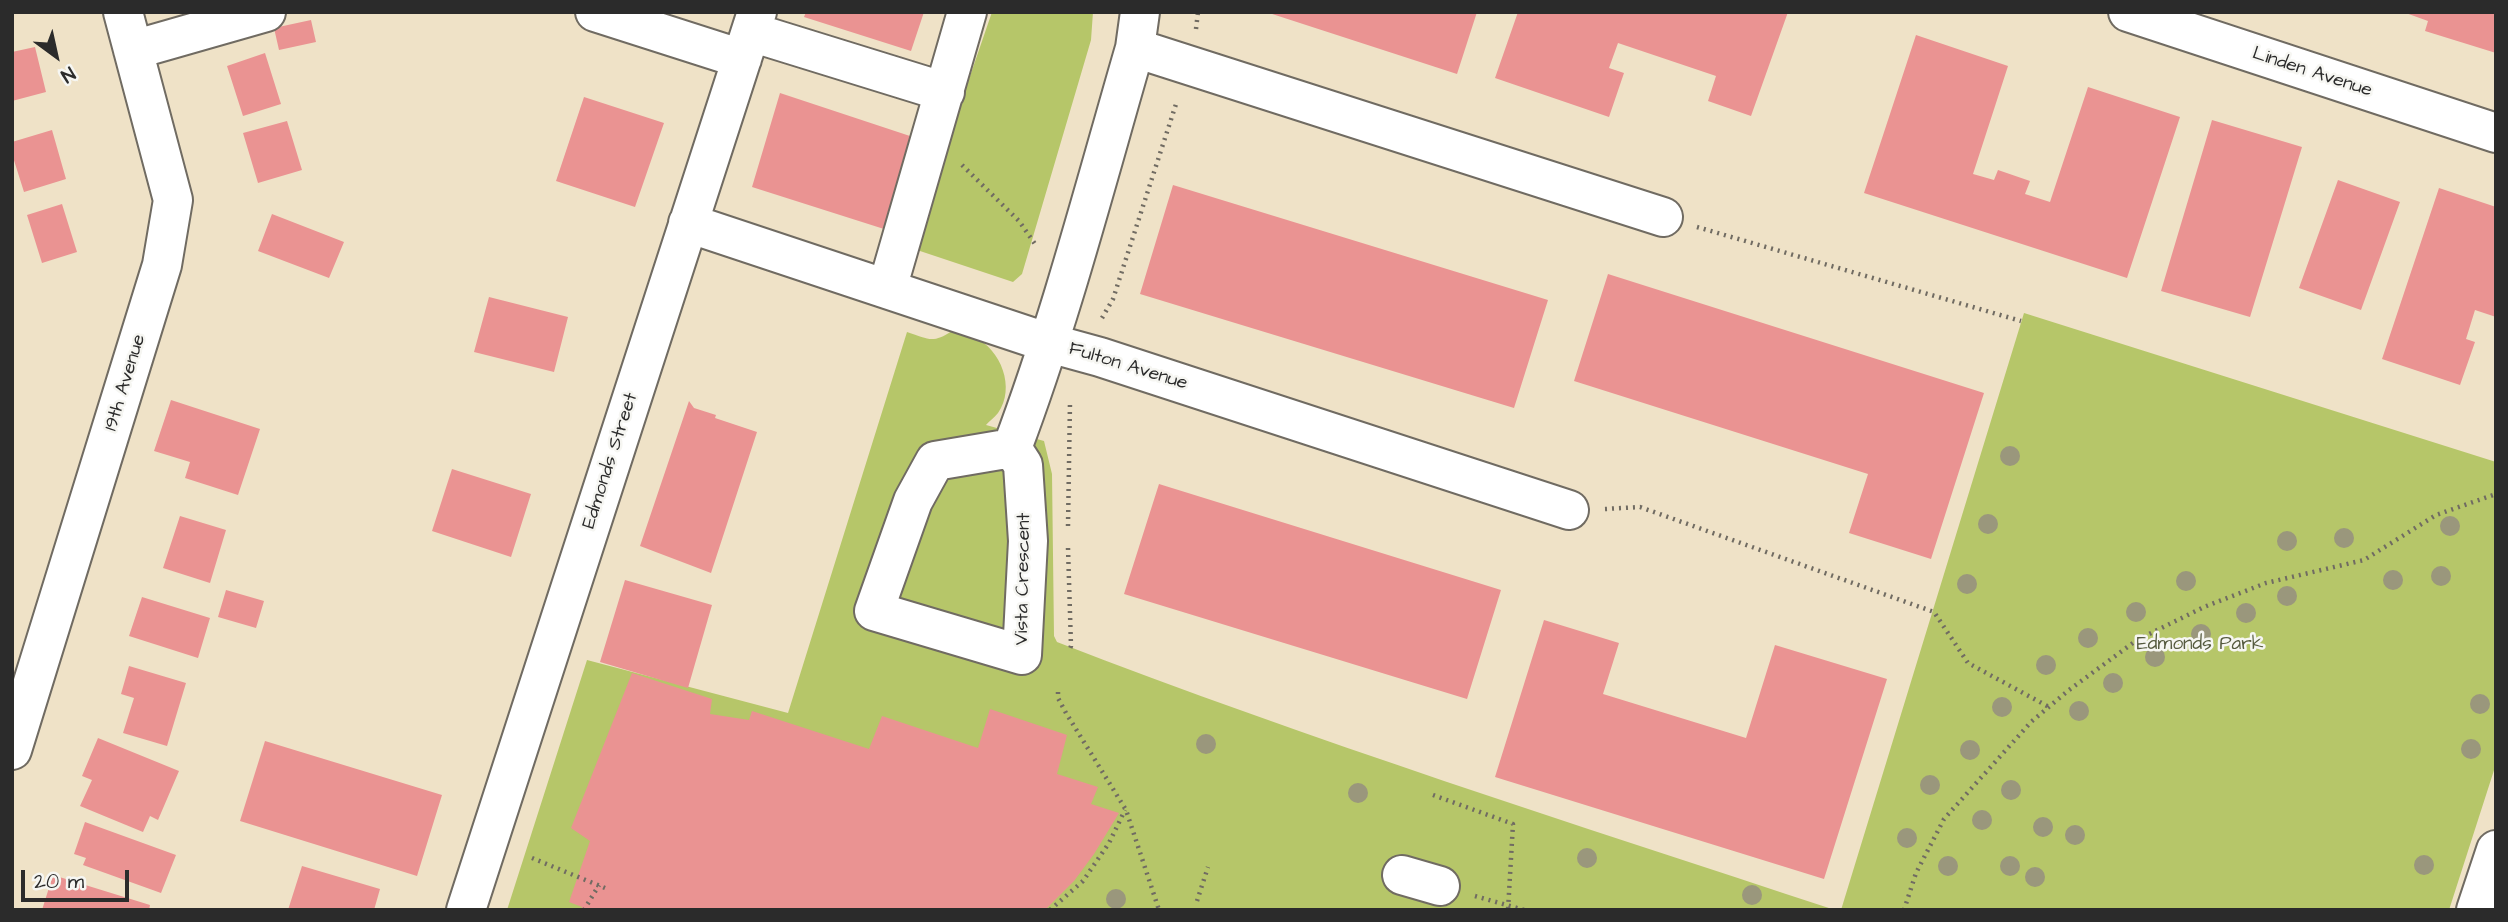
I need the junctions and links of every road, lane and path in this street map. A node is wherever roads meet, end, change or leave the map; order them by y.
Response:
1 (123, 12) edge
2 (266, 12) edge
3 (595, 12) edge
4 (967, 12) edge
5 (1198, 12) edge
6 (2128, 12) edge
7 (1138, 30) edge
8 (750, 34) edge
9 (133, 50) junction
10 (1189, 64) junction
11 (945, 92) junction
12 (933, 130) junction
13 (2496, 133) edge
14 (1663, 217) joint
15 (688, 223) junction
16 (1035, 244) dead end
17 (887, 289) junction
18 (1100, 321) dead end
19 (2021, 321) dead end
20 (1049, 343) junction
21 (1067, 394) dead end
22 (1012, 448) junction
23 (2496, 494) edge
24 (1569, 510) joint
25 (1068, 533) dead end
26 (1068, 545) dead end
27 (1069, 651) dead end
28 (1058, 692) dead end
29 (2049, 707) junction
30 (12, 750) edge
31 (1433, 795) dead end
32 (1126, 810) junction
33 (2496, 850) edge
34 (533, 858) dead end
35 (1208, 867) dead end
36 (1402, 875) dead end
37 (598, 885) junction
38 (1440, 886) joint
39 (606, 888) dead end
40 (1197, 901) dead end
41 (1508, 908) edge
42 (466, 910) edge
43 (584, 910) edge
44 (1050, 910) edge
45 (1159, 910) edge
46 (1524, 910) edge
47 (1904, 910) edge
48 (2476, 910) edge

1 - 9 street, 19th Avenue
2 - 9 street
3 - 8 street
4 - 11 street
5 - 10 path
6 - 13 street, Linden Avenue
7 - 10 street
7 - 20 street
8 - 11 street
8 - 15 street, Edmonds Street
9 - 30 street, 19th Avenue
10 - 14 street
10 - 18 path
11 - 12 street
12 - 16 path
12 - 17 street
14 - 19 path
15 - 17 street, Fulton Avenue
15 - 42 street, Edmonds Street
17 - 20 street, Fulton Avenue
20 - 22 street
20 - 24 street, Fulton Avenue
21 - 25 path
22 - 22 street, Vista Crescent
23 - 29 path
24 - 29 path
26 - 27 path
28 - 32 path
29 - 47 path
31 - 41 path
32 - 44 path
32 - 45 path
33 - 48 street
34 - 37 path
35 - 40 path
36 - 38 street
37 - 39 path
37 - 43 path
38 - 41 path
41 - 46 path

